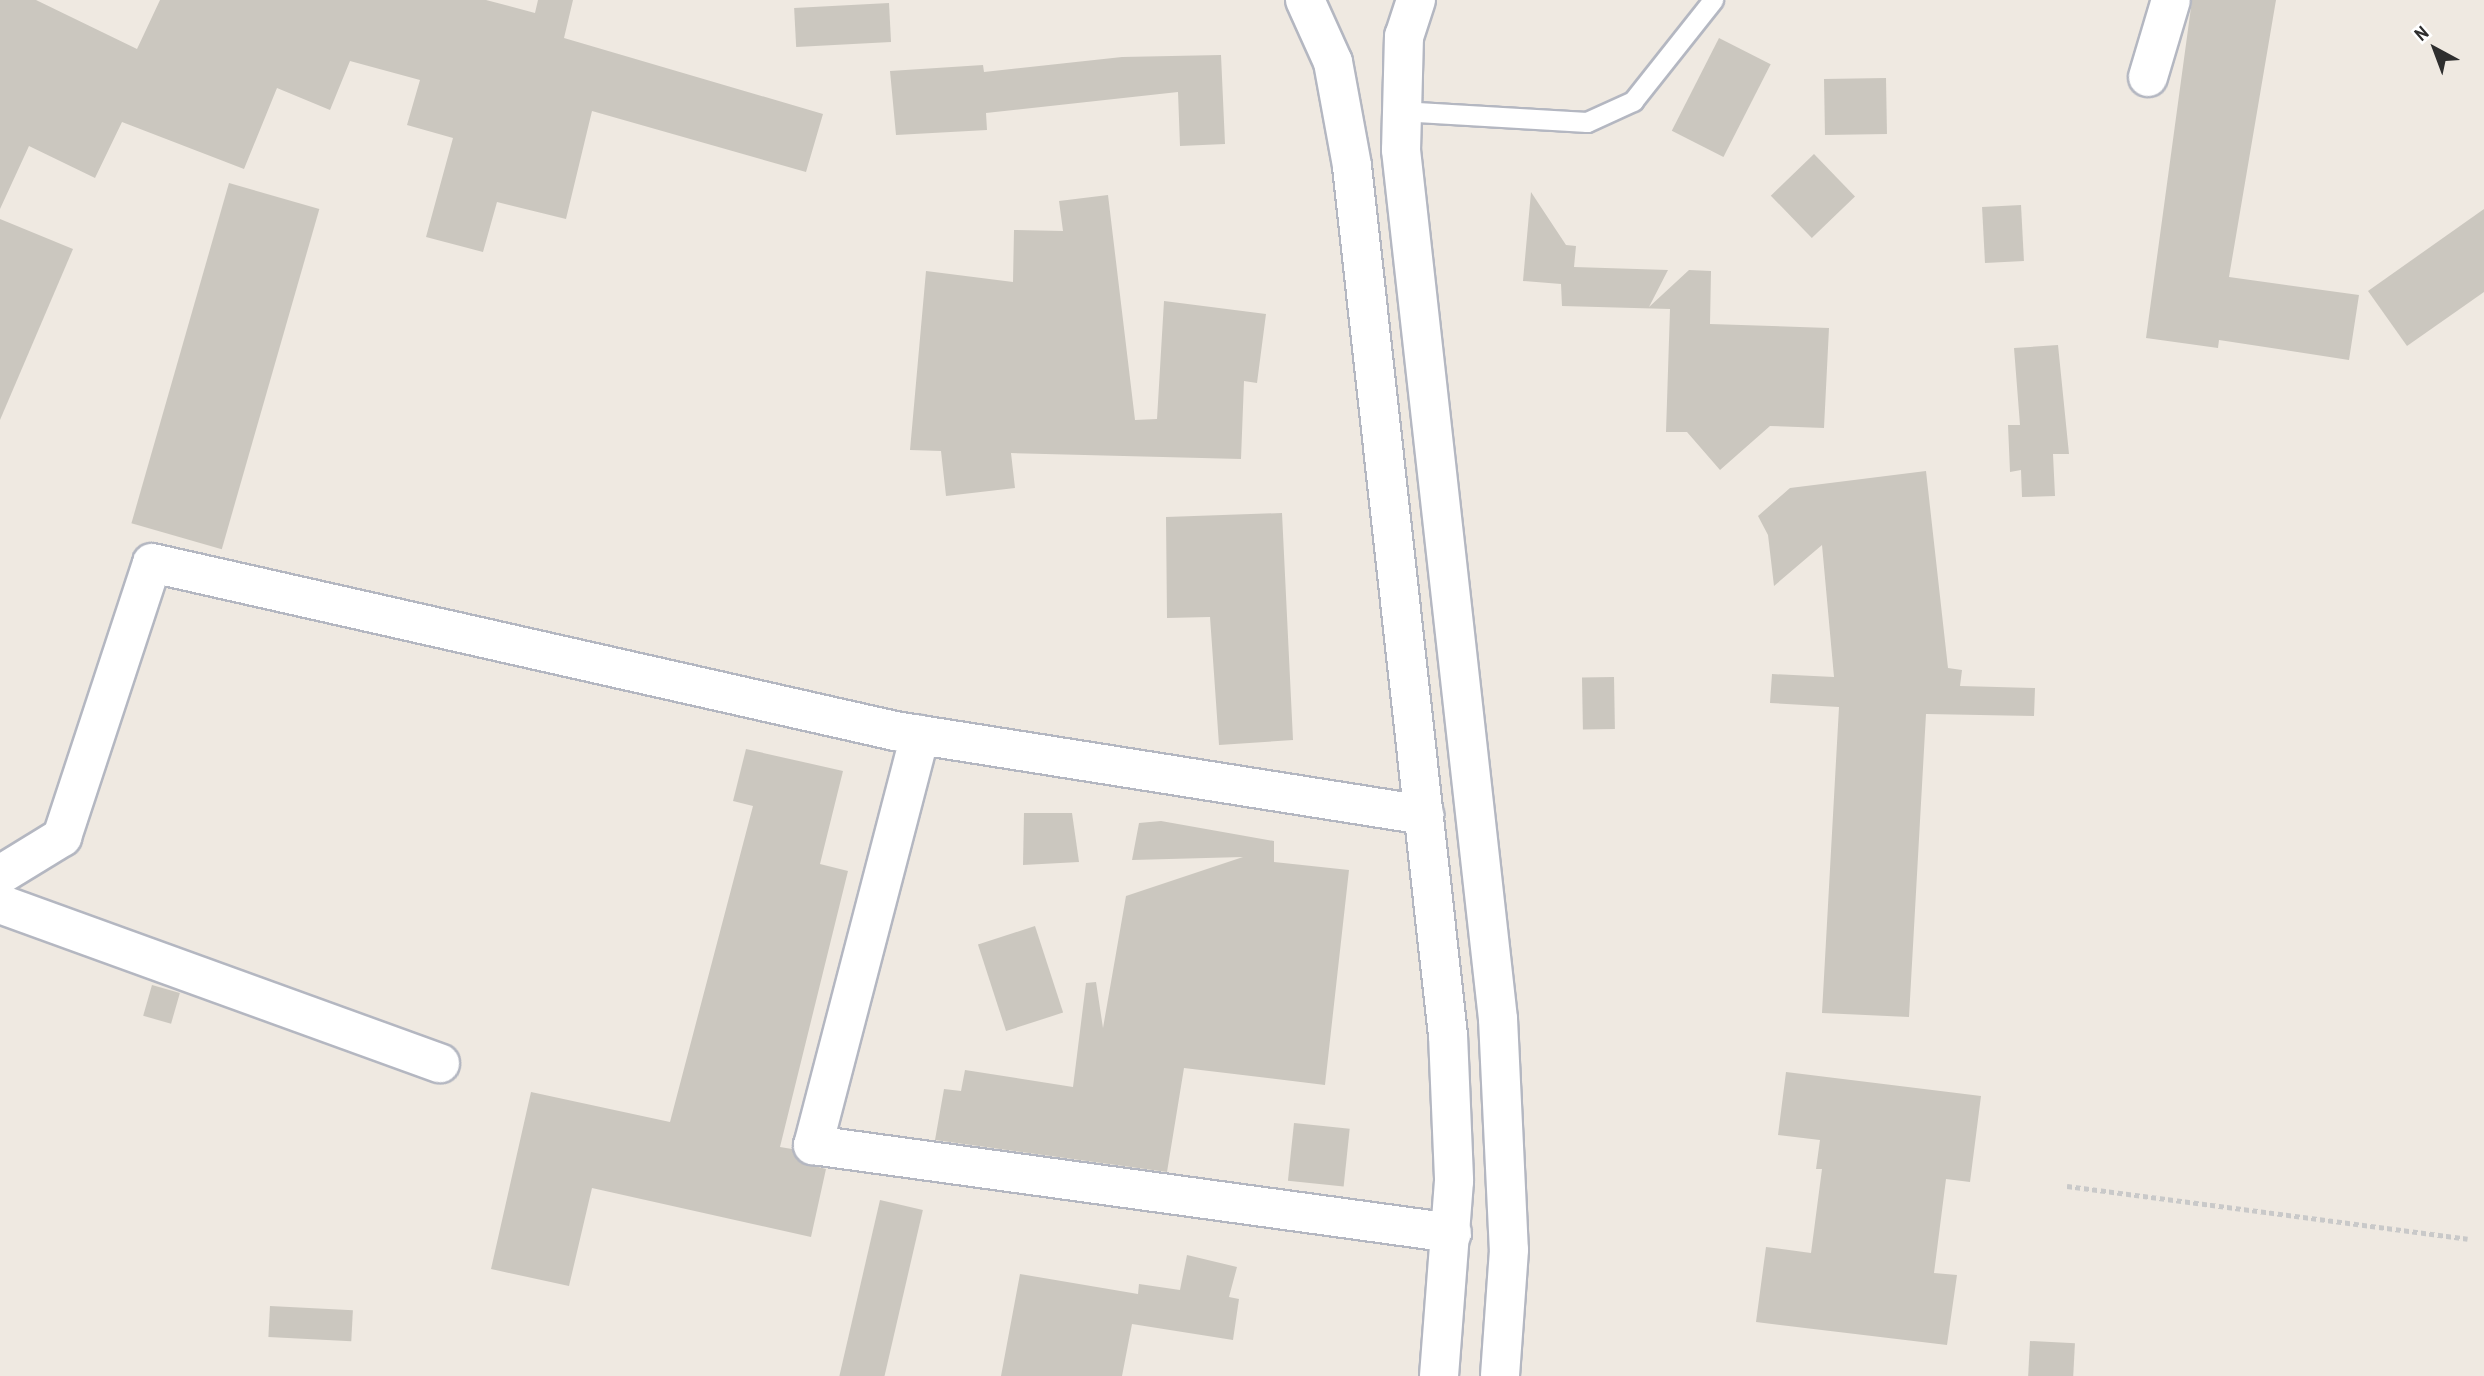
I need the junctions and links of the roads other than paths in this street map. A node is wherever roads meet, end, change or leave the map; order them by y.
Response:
1 (1305, 0) edge
2 (1416, 0) edge
3 (1713, 0) edge
4 (2171, 0) edge
5 (2148, 77) dead end
6 (1400, 111) junction
7 (920, 735) junction
8 (1424, 815) junction
9 (0, 875) edge
10 (0, 904) edge
11 (440, 1063) dead end
12 (1451, 1233) junction
13 (1439, 1376) edge
14 (1500, 1376) edge

1 - 8 street
2 - 6 street
3 - 6 lane
4 - 5 street
6 - 14 street
7 - 8 street
7 - 9 street
7 - 12 street
8 - 12 street
10 - 11 street
12 - 13 street

